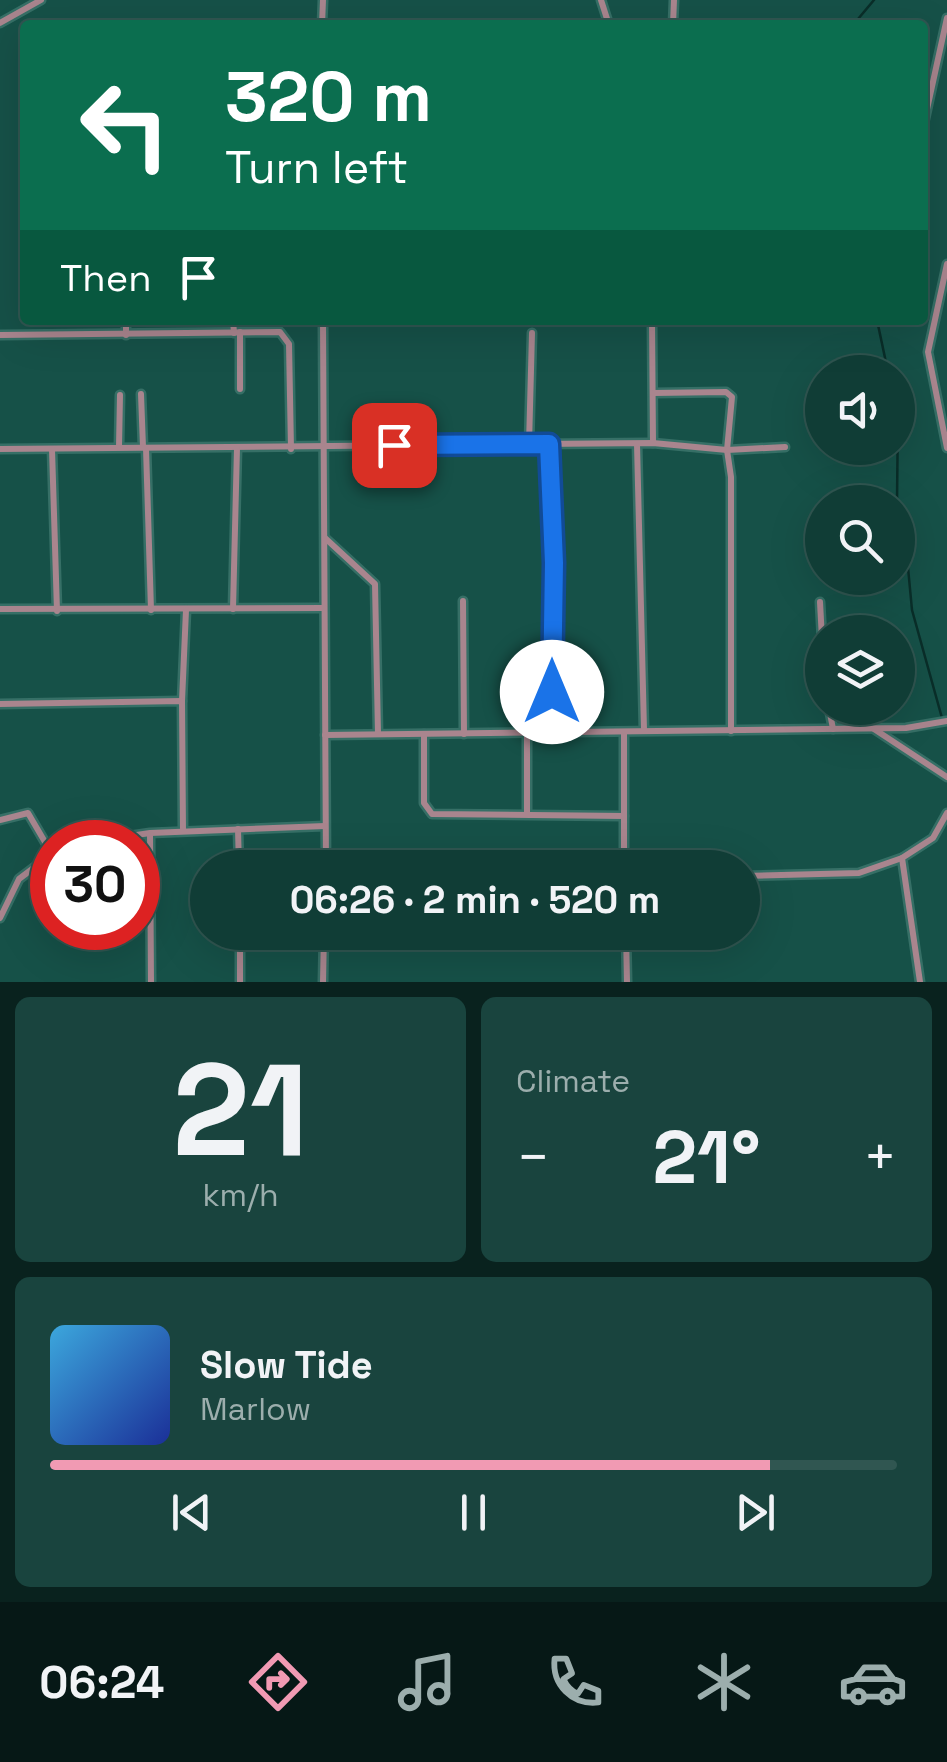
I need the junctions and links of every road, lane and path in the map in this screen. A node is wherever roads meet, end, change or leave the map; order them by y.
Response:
1 (41, 0) edge
2 (28, 4) edge
3 (947, 18) edge
4 (0, 23) edge
5 (942, 60) edge
6 (928, 110) edge
7 (947, 264) edge
8 (946, 277) edge
9 (126, 325) edge
10 (235, 325) edge
11 (323, 325) edge
12 (652, 325) edge
13 (237, 332) junction
14 (532, 333) dead end
15 (0, 335) edge
16 (126, 335) junction
17 (240, 389) dead end
18 (652, 393) junction
19 (140, 394) dead end
20 (120, 395) dead end
21 (653, 443) junction
22 (530, 444) junction
23 (549, 444) junction
24 (638, 444) junction
25 (119, 447) junction
26 (323, 447) junction
27 (784, 447) dead end
28 (144, 448) junction
29 (236, 448) junction
30 (291, 448) junction
31 (947, 448) edge
32 (0, 449) edge
33 (52, 449) junction
34 (727, 450) junction
35 (325, 538) junction
36 (464, 602) dead end
37 (820, 602) dead end
38 (324, 608) junction
39 (0, 609) edge
40 (234, 609) junction
41 (150, 610) junction
42 (186, 610) junction
43 (57, 611) junction
44 (821, 615) edge
45 (182, 702) junction
46 (0, 704) edge
47 (944, 721) edge
48 (832, 725) edge
49 (873, 728) junction
50 (833, 729) junction
51 (644, 730) junction
52 (731, 731) junction
53 (624, 732) junction
54 (527, 733) junction
55 (553, 733) junction
56 (378, 734) junction
57 (424, 734) junction
58 (464, 734) junction
59 (325, 735) junction
60 (947, 777) edge
61 (947, 813) edge
62 (527, 814) junction
63 (624, 816) junction
64 (0, 820) edge
65 (32, 820) edge
66 (325, 826) junction
67 (238, 829) junction
68 (183, 832) junction
69 (160, 833) edge
70 (239, 850) edge
71 (326, 850) edge
72 (624, 850) edge
73 (902, 858) junction
74 (30, 870) edge
75 (760, 876) edge
76 (0, 918) edge
77 (151, 950) edge
78 (240, 950) edge
79 (324, 950) edge
80 (626, 950) edge
81 (151, 982) edge
82 (240, 982) edge
83 (323, 982) edge
84 (627, 982) edge
85 (920, 982) edge

1 - 2 street
2 - 4 street
3 - 5 street
5 - 6 street
7 - 8 street
8 - 31 street
9 - 16 street
10 - 13 street
11 - 26 street
12 - 18 street
13 - 16 street
13 - 17 street
13 - 30 street
14 - 22 street
15 - 16 street
18 - 21 street
18 - 34 street
19 - 28 street
20 - 25 street
21 - 24 street
21 - 34 street
22 - 23 street
22 - 26 street
23 - 24 street
23 - 55 street
24 - 51 street
25 - 28 street
25 - 33 street
26 - 30 street
26 - 35 street
27 - 34 street
28 - 29 street
28 - 41 street
29 - 30 street
29 - 40 street
32 - 33 street
33 - 43 street
34 - 52 street
35 - 38 street
35 - 56 street
36 - 58 street
37 - 44 street
38 - 40 street
38 - 59 street
39 - 43 street
40 - 42 street
41 - 42 street
41 - 43 street
42 - 45 street
45 - 46 street
45 - 68 street
47 - 49 street
48 - 50 street
49 - 50 street
49 - 60 street
50 - 52 street
51 - 52 street
51 - 53 street
53 - 55 street
53 - 63 street
54 - 55 street
54 - 58 street
54 - 62 street
56 - 57 street
56 - 59 street
57 - 58 street
57 - 62 street
59 - 66 street
61 - 73 street
62 - 63 street
63 - 72 street
64 - 65 street
66 - 67 street
66 - 71 street
67 - 68 street
67 - 70 street
68 - 69 street
73 - 75 street
73 - 85 street
74 - 76 street
77 - 81 street
78 - 82 street
79 - 83 street
80 - 84 street

